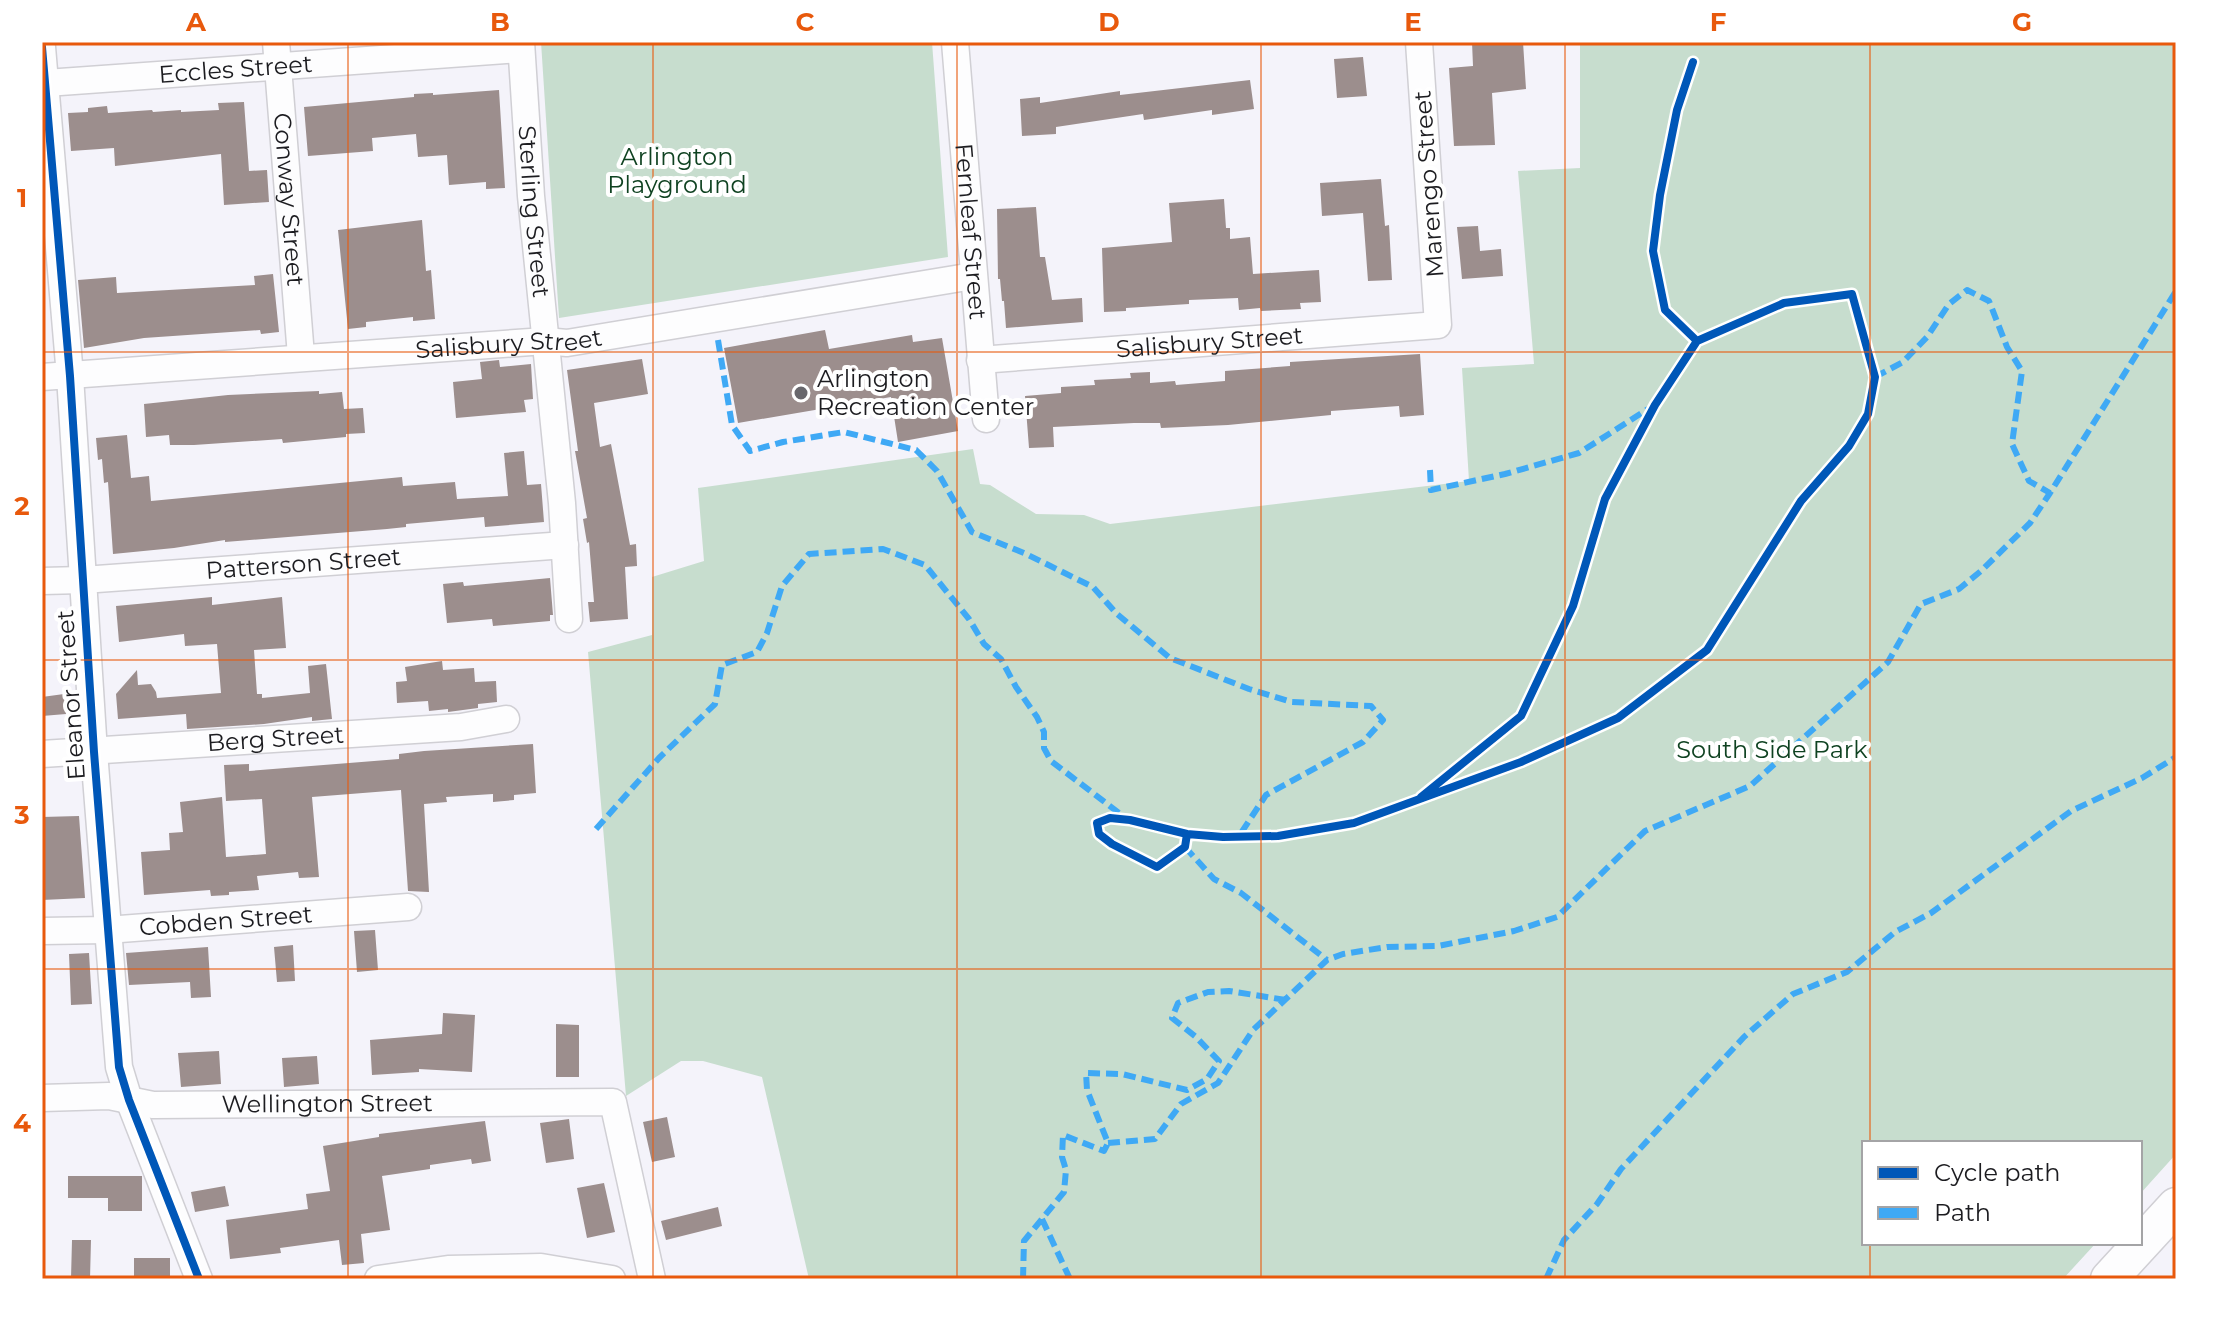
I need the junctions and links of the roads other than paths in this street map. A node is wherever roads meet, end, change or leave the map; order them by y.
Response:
1 (1419, 42) edge
2 (962, 43) edge
3 (521, 46) edge
4 (42, 47) edge
5 (276, 55) edge
6 (46, 83) junction
7 (973, 276) junction
8 (1438, 325) joint
9 (545, 341) junction
10 (301, 356) junction
11 (980, 360) junction
12 (70, 376) junction
13 (42, 377) edge
14 (986, 419) dead end
15 (565, 545) junction
16 (83, 580) junction
17 (42, 581) edge
18 (569, 619) dead end
19 (506, 719) dead end
20 (94, 752) junction
21 (42, 754) edge
22 (408, 907) dead end
23 (107, 930) junction
24 (42, 931) edge
25 (42, 1098) edge
26 (129, 1100) junction
27 (2176, 1206) edge
28 (2142, 1243) edge
29 (2140, 1245) edge
30 (650, 1271) edge
31 (199, 1279) edge
32 (378, 1279) edge
33 (613, 1279) edge
34 (2109, 1279) edge

1 - 8 street, Marengo Street
2 - 7 street, Fernleaf Street
3 - 5 street, Eccles Street
3 - 9 street, Sterling Street
4 - 6 street, Eleanor Street
5 - 6 street, Eccles Street
5 - 10 street, Conway Street
6 - 12 street, Eleanor Street
7 - 9 street, Salisbury Street
7 - 11 street, Fernleaf Street
8 - 11 street, Salisbury Street
9 - 10 street, Salisbury Street
9 - 15 street, Sterling Street
10 - 12 street, Salisbury Street
11 - 14 street, Fernleaf Street
12 - 13 street, Salisbury Street
12 - 16 street, Eleanor Street
15 - 16 street, Patterson Street
15 - 18 street, Sterling Street
16 - 17 street, Patterson Street
16 - 20 street, Eleanor Street
19 - 20 street, Berg Street
20 - 21 street, Berg Street
20 - 23 street, Eleanor Street
22 - 23 street, Cobden Street
23 - 24 street, Cobden Street
23 - 26 street, Eleanor Street
25 - 26 street, Wellington Street
26 - 30 street, Wellington Street
26 - 31 street, Eleanor Street
27 - 28 main road
29 - 34 main road
30 - 33 street
32 - 33 street

